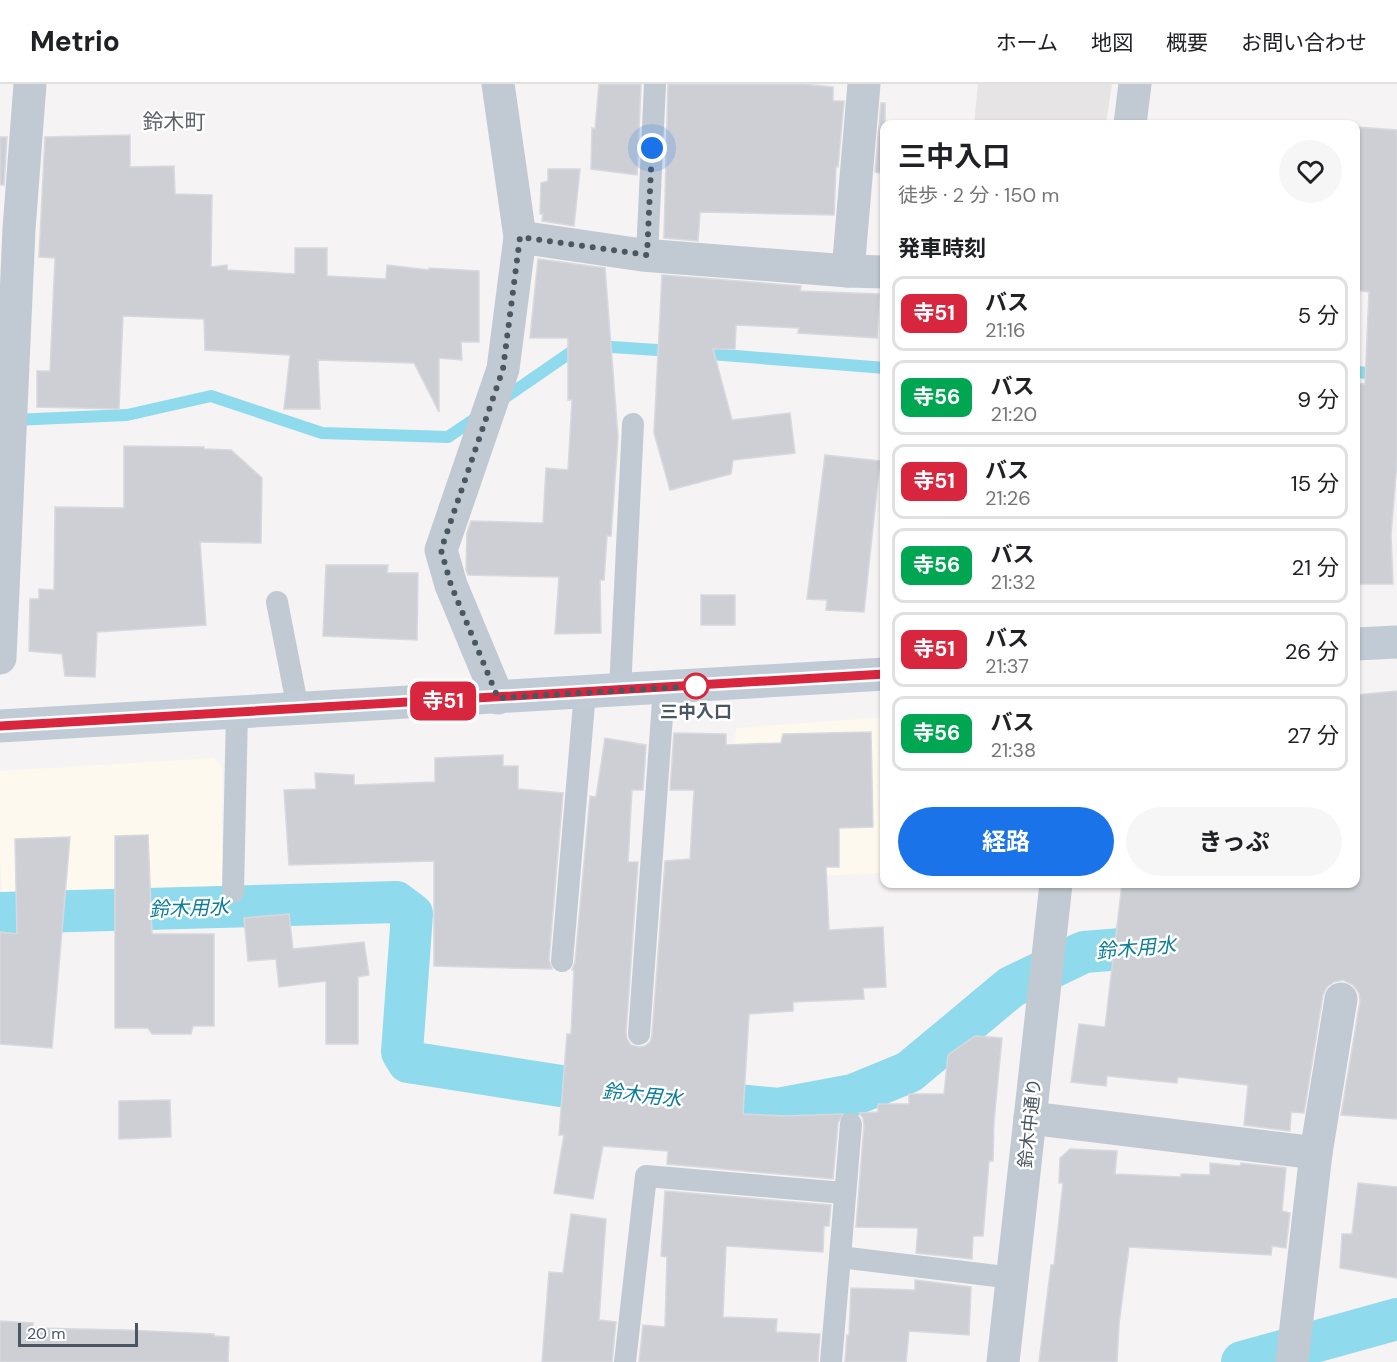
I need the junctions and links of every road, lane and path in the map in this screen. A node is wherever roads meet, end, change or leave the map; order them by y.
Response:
1 (30, 84) edge
2 (498, 84) edge
3 (655, 84) edge
4 (864, 84) edge
5 (1135, 84) edge
6 (1130, 120) edge
7 (520, 237) junction
8 (647, 255) junction
9 (848, 271) junction
10 (880, 272) edge
11 (633, 424) dead end
12 (277, 602) dead end
13 (1397, 642) edge
14 (1360, 644) edge
15 (0, 658) edge
16 (880, 674) edge
17 (664, 688) junction
18 (620, 690) junction
19 (585, 692) junction
20 (498, 698) junction
21 (298, 709) junction
22 (237, 712) junction
23 (0, 726) edge
24 (1056, 888) edge
25 (233, 892) dead end
26 (562, 961) dead end
27 (1341, 999) dead end
28 (639, 1034) dead end
29 (1030, 1119) junction
30 (851, 1124) dead end
31 (1316, 1153) junction
32 (844, 1193) junction
33 (840, 1257) junction
34 (1013, 1278) junction
35 (625, 1362) edge
36 (831, 1362) edge
37 (1003, 1362) edge
38 (1292, 1362) edge

1 - 15 street
2 - 7 street
3 - 8 lane
4 - 9 street
5 - 6 street
7 - 8 street
7 - 20 street
8 - 9 street
9 - 10 street
11 - 18 lane
12 - 21 lane
13 - 14 main road
16 - 17 main road
17 - 18 main road
17 - 28 lane
18 - 19 main road
19 - 20 main road
19 - 26 lane
20 - 21 main road
21 - 22 main road
22 - 23 main road
22 - 25 lane
24 - 29 street, 鈴木中通り
27 - 31 street
29 - 31 street
29 - 34 street, 鈴木中通り
30 - 32 lane
31 - 38 street
32 - 33 lane
32 - 35 lane
33 - 34 lane
33 - 36 lane
34 - 37 street, 鈴木中通り

